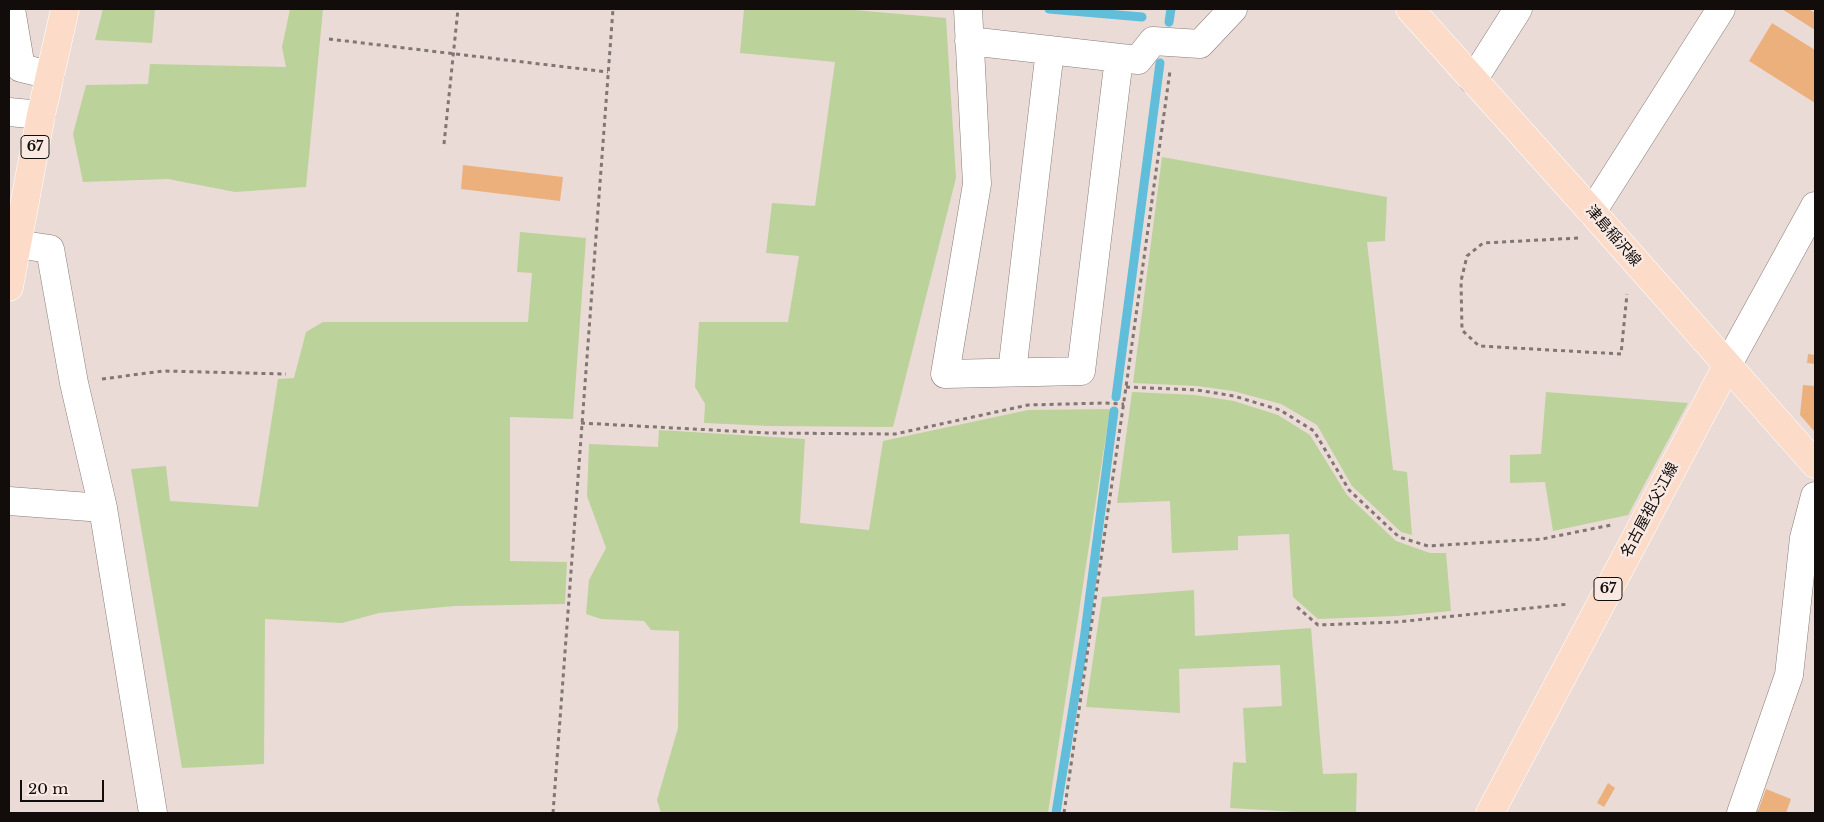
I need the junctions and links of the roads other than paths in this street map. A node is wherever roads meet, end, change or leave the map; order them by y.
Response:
1 (11, 9) edge
2 (65, 9) edge
3 (968, 9) edge
4 (1233, 9) edge
5 (1410, 9) edge
6 (1518, 9) edge
7 (1721, 9) edge
8 (969, 41) junction
9 (1050, 50) junction
10 (1119, 58) junction
11 (50, 75) junction
12 (1474, 80) junction
13 (9, 112) edge
14 (41, 115) junction
15 (1815, 206) edge
16 (1600, 220) junction
17 (16, 244) junction
18 (9, 287) edge
19 (1727, 366) junction
20 (1012, 372) junction
21 (1815, 464) edge
22 (1815, 496) edge
23 (9, 501) edge
24 (103, 508) junction
25 (153, 813) edge
26 (1490, 813) edge
27 (1741, 813) edge

1 - 11 street
2 - 11 main road, 67
3 - 8 street
4 - 10 street
5 - 12 main road, 津島稲沢線
6 - 12 street
7 - 16 street
8 - 9 street
8 - 20 street
9 - 10 street
9 - 20 street
10 - 20 street
11 - 14 main road, 67
12 - 16 main road, 津島稲沢線
13 - 14 street
14 - 17 main road, 67
15 - 19 street
16 - 19 main road, 津島稲沢線
17 - 18 main road, 67
17 - 24 street
19 - 21 main road, 津島稲沢線
19 - 26 main road, 名古屋祖父江線 / 67
22 - 27 street
23 - 24 street
24 - 25 street

